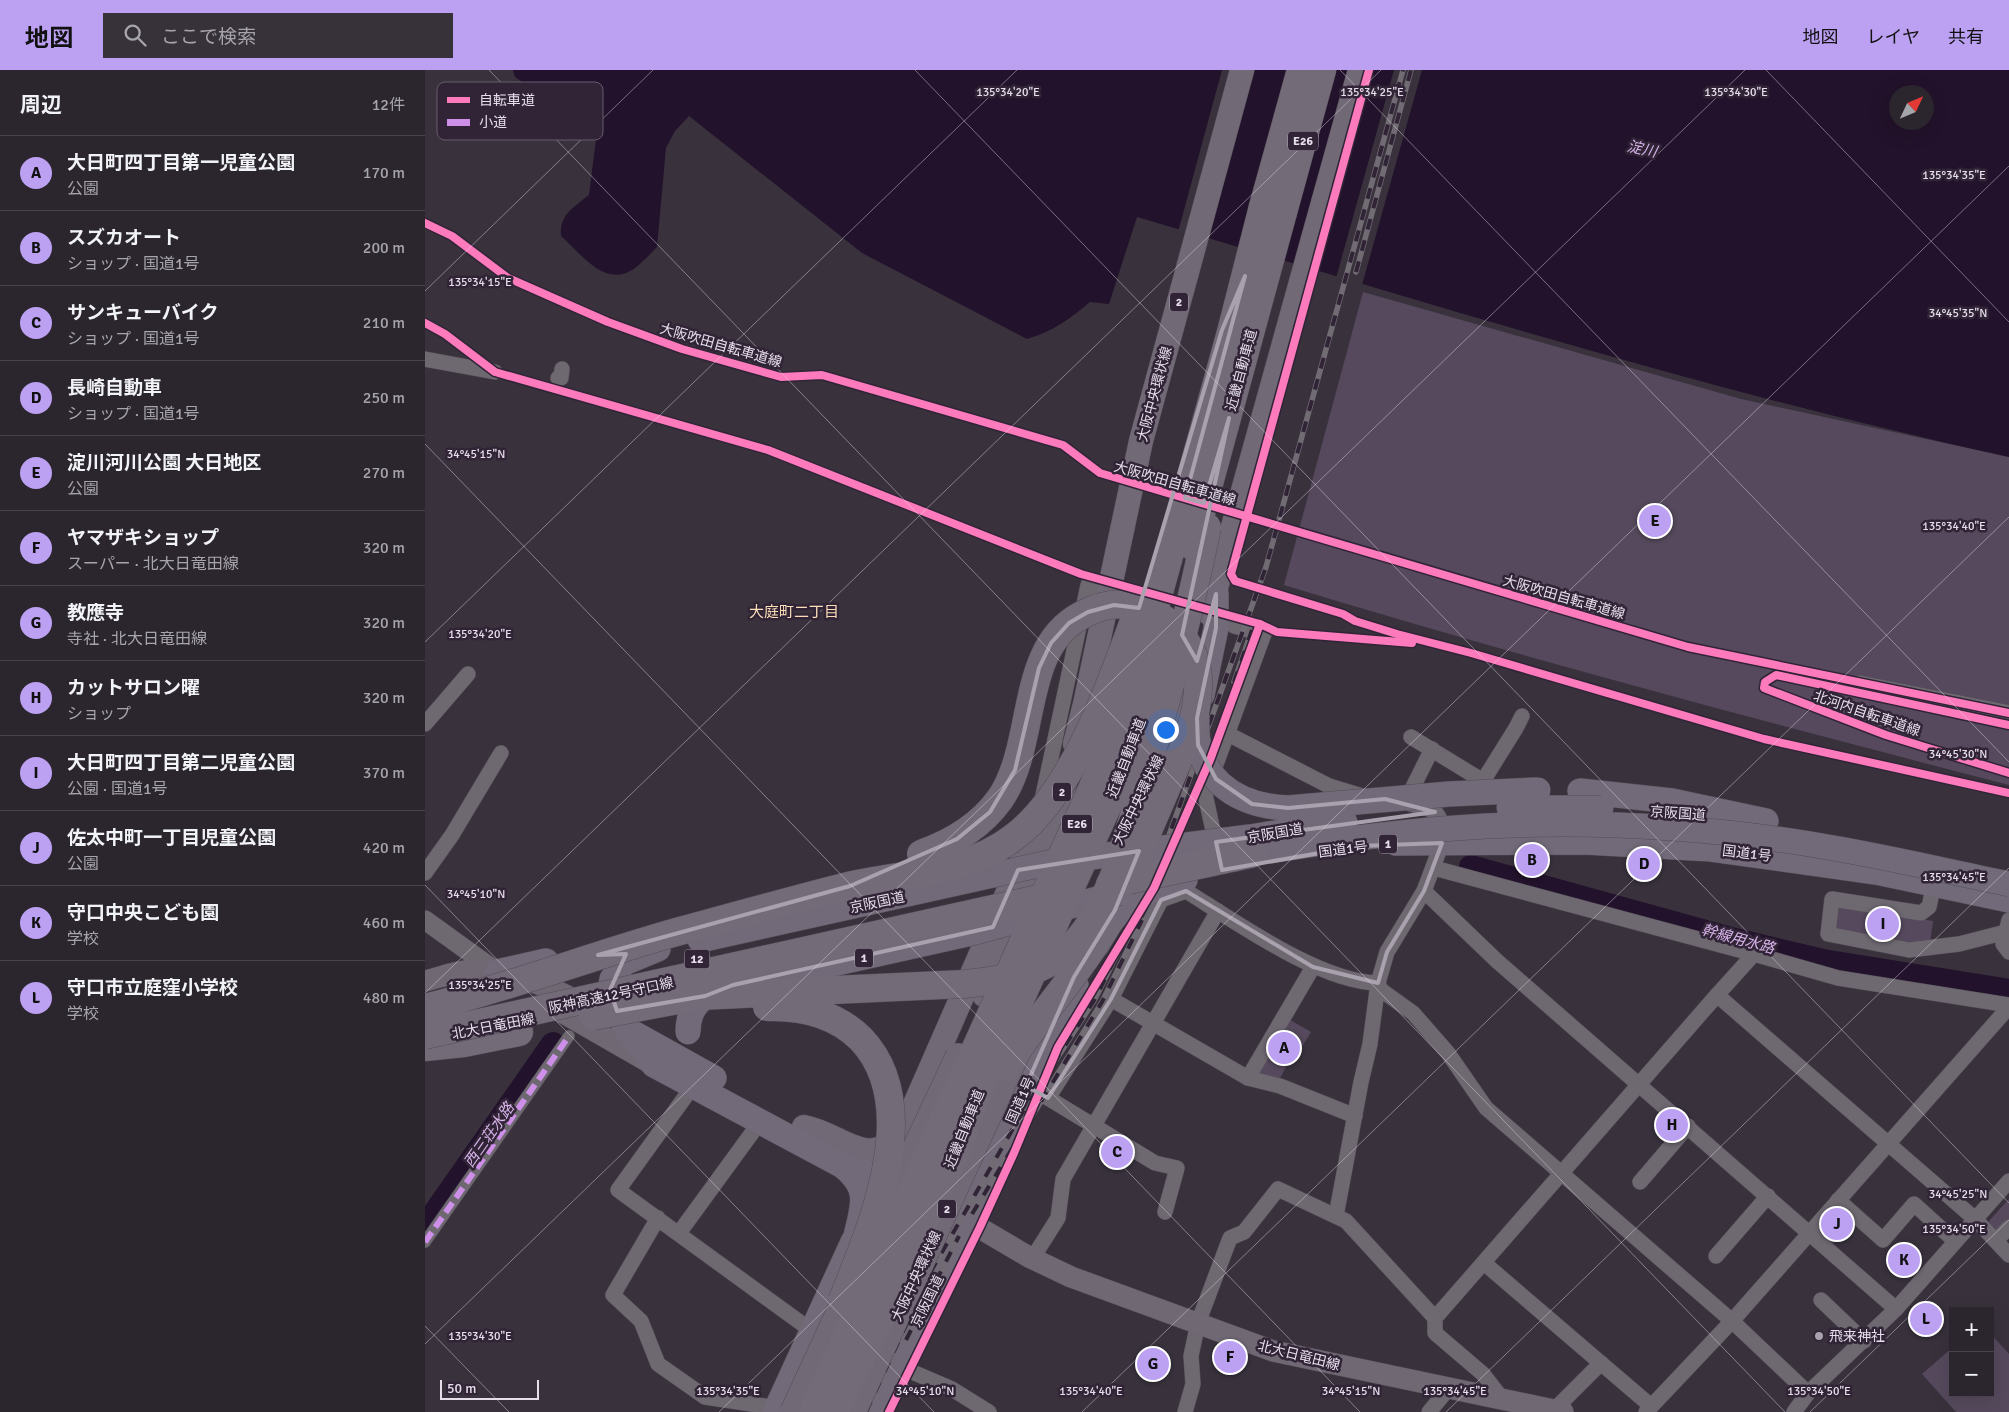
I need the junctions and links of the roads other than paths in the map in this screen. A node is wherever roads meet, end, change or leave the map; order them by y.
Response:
1 (1243, 70) edge
2 (1301, 70) edge
3 (1323, 70) edge
4 (1360, 70) edge
5 (1245, 276) junction
6 (425, 359) edge
7 (495, 372) dead end
8 (1229, 418) junction
9 (1094, 586) dead end
10 (1216, 594) joint
11 (1234, 626) dead end
12 (467, 674) dead end
13 (1860, 683) dead end
14 (1085, 704) junction
15 (2009, 713) edge
16 (1188, 715) junction
17 (1522, 716) dead end
18 (425, 724) edge
19 (1226, 733) junction
20 (1411, 737) dead end
21 (1166, 743) junction
22 (1432, 749) junction
23 (501, 753) dead end
24 (1483, 781) junction
25 (1405, 802) junction
26 (1437, 814) junction
27 (1766, 821) junction
28 (1037, 827) junction
29 (1442, 843) junction
30 (1252, 845) junction
31 (2009, 867) edge
32 (1434, 868) junction
33 (1222, 870) junction
34 (425, 873) edge
35 (2009, 884) edge
36 (850, 886) junction
37 (1060, 886) joint
38 (1946, 886) junction
39 (1424, 891) junction
40 (2009, 900) edge
41 (971, 907) junction
42 (2009, 908) edge
43 (1219, 911) junction
44 (425, 920) edge
45 (2007, 926) edge
46 (651, 951) junction
47 (2009, 952) edge
48 (1754, 954) junction
49 (1313, 967) junction
50 (497, 972) junction
51 (425, 981) edge
52 (1378, 983) junction
53 (425, 994) edge
54 (1717, 995) junction
55 (1111, 999) junction
56 (560, 1002) junction
57 (2009, 1006) edge
58 (425, 1008) edge
59 (593, 1016) junction
60 (425, 1018) edge
61 (516, 1022) joint
62 (1153, 1022) junction
63 (627, 1030) junction
64 (569, 1036) dead end
65 (427, 1042) edge
66 (1041, 1053) junction
67 (654, 1065) junction
68 (1249, 1078) junction
69 (704, 1082) junction
70 (1639, 1082) junction
71 (1026, 1086) junction
72 (1048, 1098) junction
73 (919, 1099) junction
74 (1355, 1116) junction
75 (760, 1122) junction
76 (804, 1126) junction
77 (1093, 1126) junction
78 (1688, 1126) junction
79 (960, 1143) junction
80 (1887, 1144) junction
81 (843, 1166) junction
82 (1561, 1175) junction
83 (883, 1177) junction
84 (2009, 1181) edge
85 (1640, 1182) dead end
86 (1768, 1196) junction
87 (922, 1197) junction
88 (1838, 1200) junction
89 (1165, 1212) dead end
90 (1336, 1216) junction
91 (658, 1218) junction
92 (1975, 1219) junction
93 (966, 1220) junction
94 (2009, 1227) edge
95 (1810, 1232) junction
96 (679, 1233) junction
97 (856, 1236) junction
98 (1955, 1241) junction
99 (1996, 1241) junction
100 (425, 1242) edge
101 (2009, 1255) edge
102 (1717, 1256) dead end
103 (1032, 1258) junction
104 (1484, 1263) junction
105 (1821, 1300) dead end
106 (1896, 1309) junction
107 (1435, 1318) junction
108 (1732, 1320) junction
109 (1198, 1323) junction
110 (812, 1331) junction
111 (1863, 1341) junction
112 (1601, 1363) junction
113 (896, 1365) junction
114 (1449, 1388) junction
115 (1807, 1394) junction
116 (1503, 1400) junction
117 (1649, 1409) edge
118 (786, 1411) edge
119 (1559, 1411) edge
120 (813, 1412) edge
121 (835, 1412) edge
122 (854, 1412) edge
123 (875, 1412) edge
124 (989, 1412) edge
125 (1185, 1412) edge
126 (1429, 1412) edge
127 (1794, 1412) edge

1 - 14 main road, 大阪中央環状線 / 2
2 - 5 highway, 近畿自動車道 / E26, bridge
3 - 8 highway, 近畿自動車道 / E26, bridge
4 - 10 main road
5 - 36 highway, bridge
5 - 120 highway, 近畿自動車道 / E26, bridge
6 - 7 street
8 - 59 highway, bridge
8 - 79 highway, 近畿自動車道 / E26, bridge
9 - 28 street
10 - 16 highway, 1
11 - 19 street
12 - 18 street
13 - 15 street, 北河内自転車道線
14 - 28 main road
14 - 118 main road, 大阪中央環状線 / 2, bridge
16 - 21 main road, 大阪中央環状線 / 2
16 - 27 highway, 1, bridge
16 - 87 main road
17 - 24 street
19 - 25 street
19 - 33 street
20 - 22 street
21 - 66 highway
21 - 122 main road, 大阪中央環状線 / 2, bridge
22 - 24 street
22 - 25 street
23 - 34 street
24 - 26 street
25 - 26 street
26 - 29 street
27 - 30 highway, 京阪国道 / 1, bridge
27 - 31 highway, 京阪国道 / 1
28 - 73 main road
29 - 32 street
29 - 33 highway, 国道1号 / 1
29 - 38 highway, 国道1号 / 1
30 - 35 highway, 京阪国道 / 1, bridge
30 - 37 highway, 1, bridge
30 - 46 highway, 京阪国道 / 1, bridge
30 - 69 highway, 1, bridge
32 - 39 street
32 - 48 street
33 - 66 highway, 国道1号 / 1
36 - 58 highway, bridge
36 - 79 highway, bridge
37 - 41 highway, 12
38 - 40 highway, 国道1号 / 1
38 - 42 street
38 - 45 street
39 - 52 street
39 - 70 street
41 - 60 highway, 阪神高速12号守口線 / 12
41 - 65 highway, 阪神高速12号守口線, bridge
43 - 49 street
43 - 55 street
43 - 62 street
44 - 50 street
45 - 47 street
46 - 50 highway, 1
46 - 63 highway, 京阪国道 / 1
48 - 54 street
48 - 57 street
49 - 52 street
49 - 68 street
50 - 51 main road, 北大日竜田線
50 - 53 highway
50 - 56 main road, 北大日竜田線
52 - 74 street
52 - 82 street
54 - 70 street
54 - 80 street
55 - 62 street
55 - 72 street
56 - 61 main road, 北大日竜田線
56 - 63 main road, 北大日竜田線
56 - 67 main road, 北大日竜田線
57 - 80 street
59 - 65 highway
59 - 118 highway, bridge
61 - 65 highway
62 - 68 street
62 - 77 street
63 - 67 highway, 京阪国道 / 1
63 - 69 highway, 京阪国道 / 1
64 - 100 street
66 - 71 highway, 国道1号 / 1
67 - 69 highway, 京阪国道 / 1
68 - 74 street
69 - 75 highway, 京阪国道 / 1
69 - 76 highway, 京阪国道 / 1
69 - 91 street
70 - 78 street
70 - 82 street
71 - 72 street
71 - 93 highway, 国道1号 / 1
72 - 77 street
73 - 76 main road
73 - 83 main road
74 - 90 street
75 - 81 highway, 京阪国道 / 1
75 - 96 street
76 - 83 highway, 京阪国道 / 1
77 - 89 street
77 - 103 street
78 - 85 street
78 - 86 street
79 - 121 highway, 近畿自動車道 / E26, bridge
80 - 88 street
80 - 92 street
81 - 83 highway, 京阪国道 / 1
81 - 97 highway
82 - 104 street
82 - 108 street
83 - 87 highway, 京阪国道 / 1
83 - 97 highway
84 - 92 street
86 - 95 street
86 - 102 street
87 - 93 highway, 京阪国道 / 1
88 - 95 street
88 - 98 street
90 - 107 street
90 - 109 street
91 - 96 street
91 - 118 street
92 - 98 street
92 - 99 street
93 - 103 main road, 北大日竜田線
93 - 113 highway, 京阪国道 / 1
94 - 99 street
95 - 106 street
95 - 108 street
96 - 110 street
97 - 110 highway
98 - 106 street
99 - 101 street
103 - 109 main road, 北大日竜田線
104 - 107 street
104 - 112 street
105 - 111 street
106 - 111 street
107 - 116 street
108 - 115 street
108 - 117 street
109 - 114 main road, 北大日竜田線
109 - 125 street
110 - 118 highway
111 - 115 street
112 - 117 street
112 - 119 street
113 - 123 highway, 京阪国道 / 1
113 - 124 street
114 - 116 main road, 北大日竜田線
114 - 126 street
115 - 127 street
116 - 119 main road, 北大日竜田線

